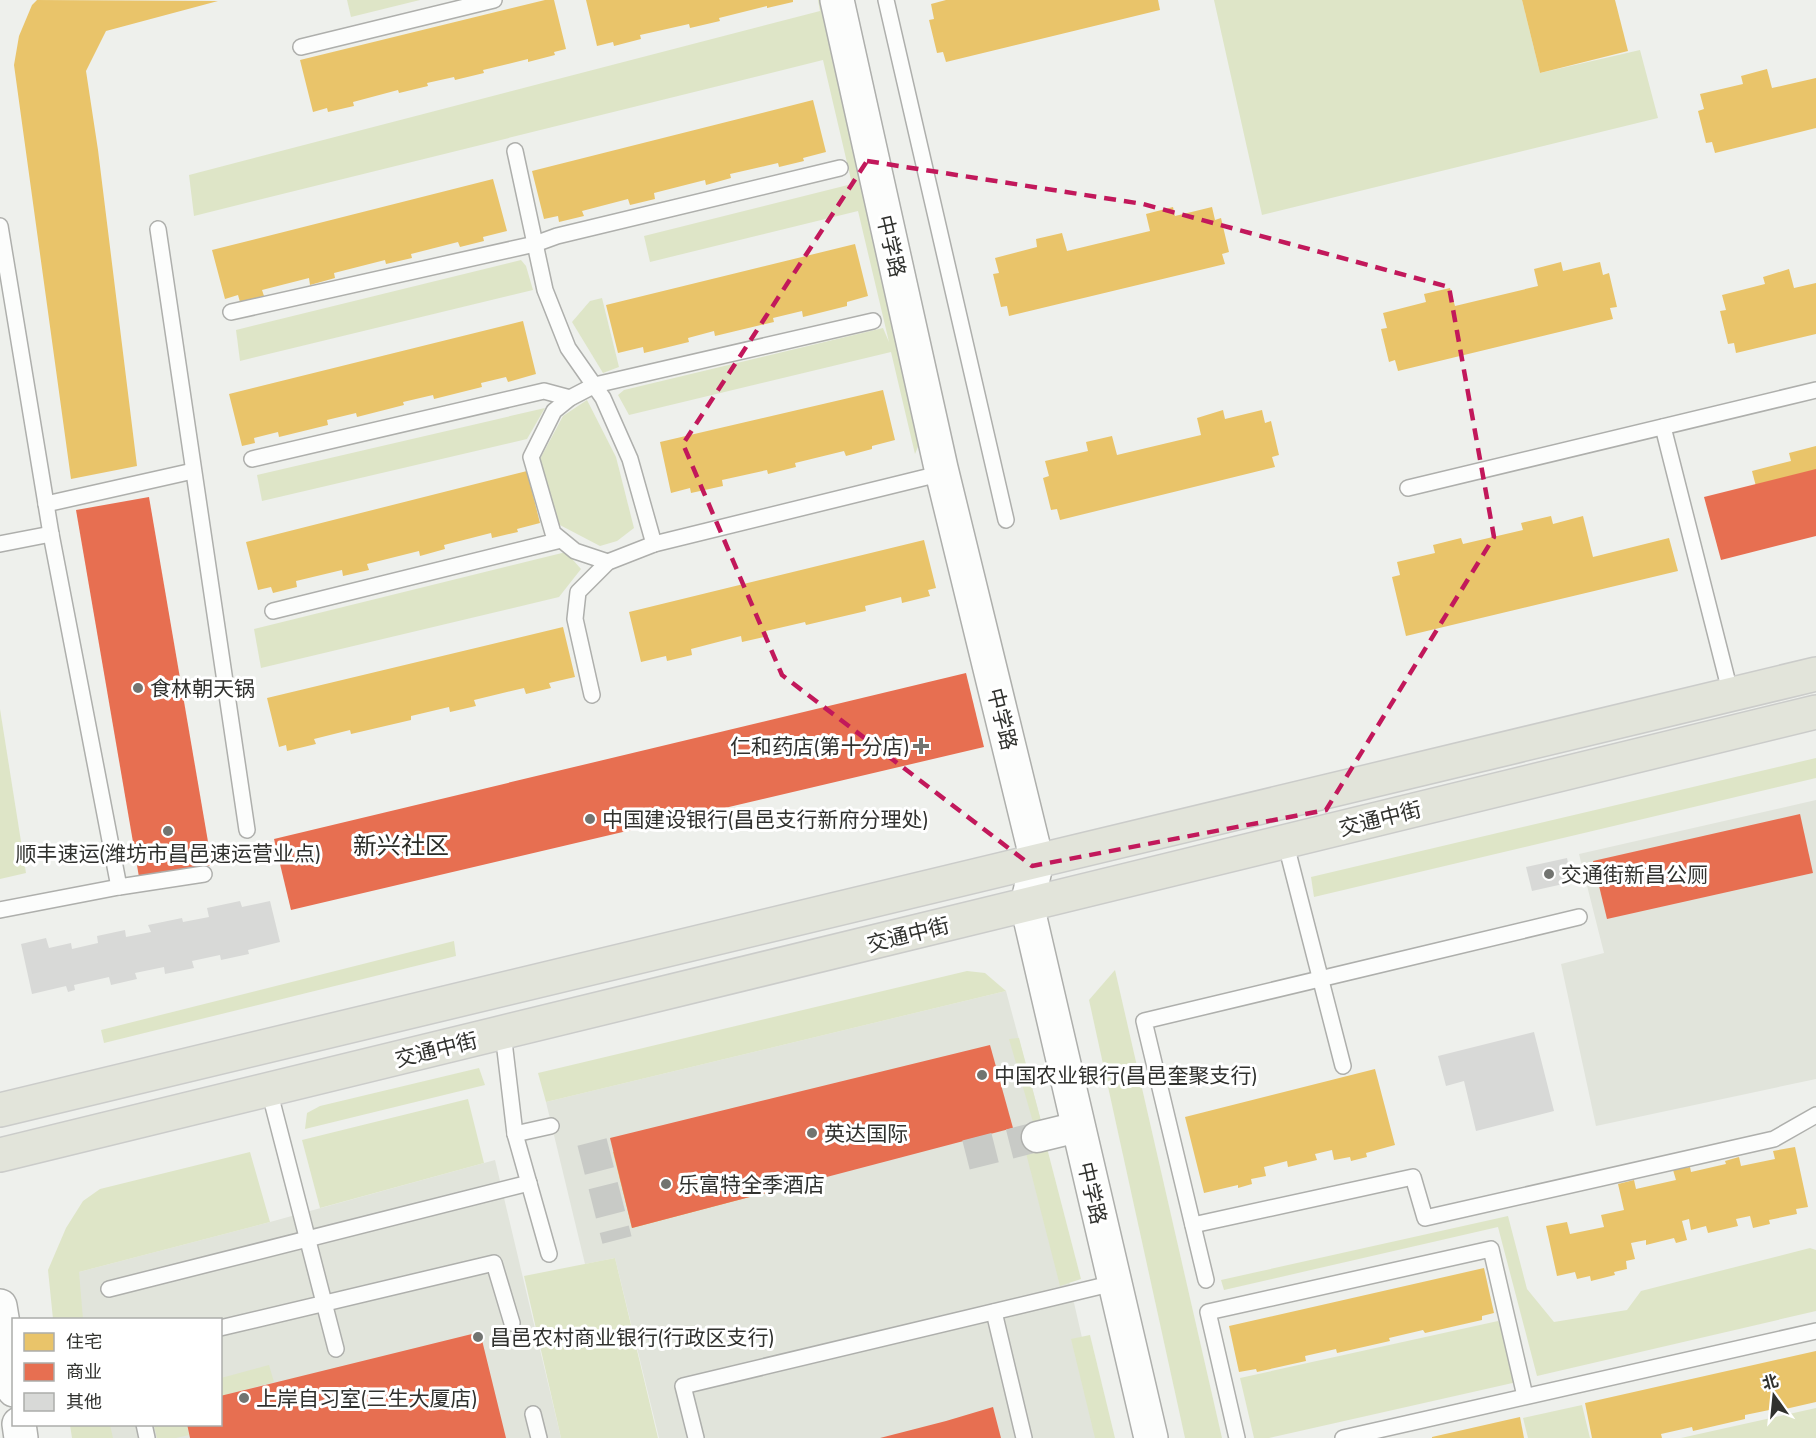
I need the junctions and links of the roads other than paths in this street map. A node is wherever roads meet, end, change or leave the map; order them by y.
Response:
1 (494, 0) edge
2 (837, 0) edge
3 (886, 0) edge
4 (301, 48) dead end
5 (515, 151) dead end
6 (840, 168) dead end
7 (0, 226) edge
8 (158, 229) dead end
9 (535, 244) junction
10 (231, 312) dead end
11 (873, 321) dead end
12 (595, 385) junction
13 (1816, 390) edge
14 (570, 398) junction
15 (1663, 427) junction
16 (252, 459) dead end
17 (193, 471) junction
18 (943, 473) junction
19 (1408, 488) dead end
20 (46, 504) junction
21 (1006, 520) dead end
22 (51, 534) junction
23 (561, 540) junction
24 (0, 544) edge
25 (654, 544) junction
26 (608, 562) junction
27 (273, 611) dead end
28 (1816, 674) edge
29 (592, 695) dead end
30 (1731, 695) junction
31 (1816, 712) edge
32 (247, 830) dead end
33 (1285, 841) junction
34 (1037, 861) junction
35 (204, 874) dead end
36 (119, 887) junction
37 (1027, 905) junction
38 (0, 910) edge
39 (1579, 917) dead end
40 (1321, 980) junction
41 (503, 1033) junction
42 (1343, 1066) dead end
43 (269, 1090) junction
44 (0, 1110) edge
45 (1816, 1114) edge
46 (551, 1126) dead end
47 (1078, 1127) junction
48 (515, 1134) junction
49 (1037, 1137) tunnel mouth
50 (0, 1155) edge
51 (529, 1183) junction
52 (1193, 1225) junction
53 (306, 1239) junction
54 (549, 1254) dead end
55 (1206, 1280) dead end
56 (1114, 1283) junction
57 (109, 1289) dead end
58 (324, 1303) junction
59 (0, 1306) edge
60 (994, 1312) junction
61 (512, 1323) dead end
62 (222, 1328) edge
63 (1816, 1331) edge
64 (336, 1349) dead end
65 (12, 1378) edge
66 (1525, 1396) junction
67 (533, 1414) dead end
68 (539, 1438) edge
69 (696, 1438) edge
70 (1024, 1438) edge
71 (1151, 1438) edge
72 (1237, 1438) edge
73 (1343, 1438) edge

1 - 4 lane
2 - 18 street, 中学路
3 - 21 lane
5 - 9 lane
6 - 9 lane
7 - 20 lane
8 - 17 lane
9 - 10 lane
9 - 12 lane
11 - 12 lane
12 - 14 lane
12 - 25 lane
13 - 15 lane
14 - 16 lane
14 - 23 lane
15 - 19 lane
15 - 30 lane
17 - 20 lane
17 - 32 lane
18 - 25 lane
18 - 34 street, 中学路
20 - 22 lane
22 - 24 lane
22 - 36 lane
23 - 26 lane
23 - 27 lane
25 - 26 lane
26 - 29 lane
28 - 30 main road, 交通中街
30 - 34 main road, 交通中街
31 - 33 main road, 交通中街
33 - 37 main road, 交通中街
33 - 40 lane
34 - 37 street, 中学路
34 - 44 main road, 交通中街
35 - 36 lane
36 - 38 lane
37 - 41 main road, 交通中街
37 - 47 street, 中学路
39 - 40 lane
40 - 42 lane
40 - 52 lane
41 - 43 main road, 交通中街
41 - 48 lane
43 - 50 main road, 交通中街
43 - 53 lane
45 - 52 lane
46 - 48 lane
47 - 49 street
47 - 56 street, 中学路
48 - 51 lane
51 - 53 lane
51 - 54 lane
52 - 55 lane
53 - 57 lane
53 - 58 lane
56 - 60 lane
56 - 71 street, 中学路
58 - 61 lane
58 - 62 lane
58 - 64 lane
59 - 65 street
60 - 69 lane
60 - 70 lane
63 - 66 lane
66 - 72 lane
66 - 73 lane
67 - 68 lane

